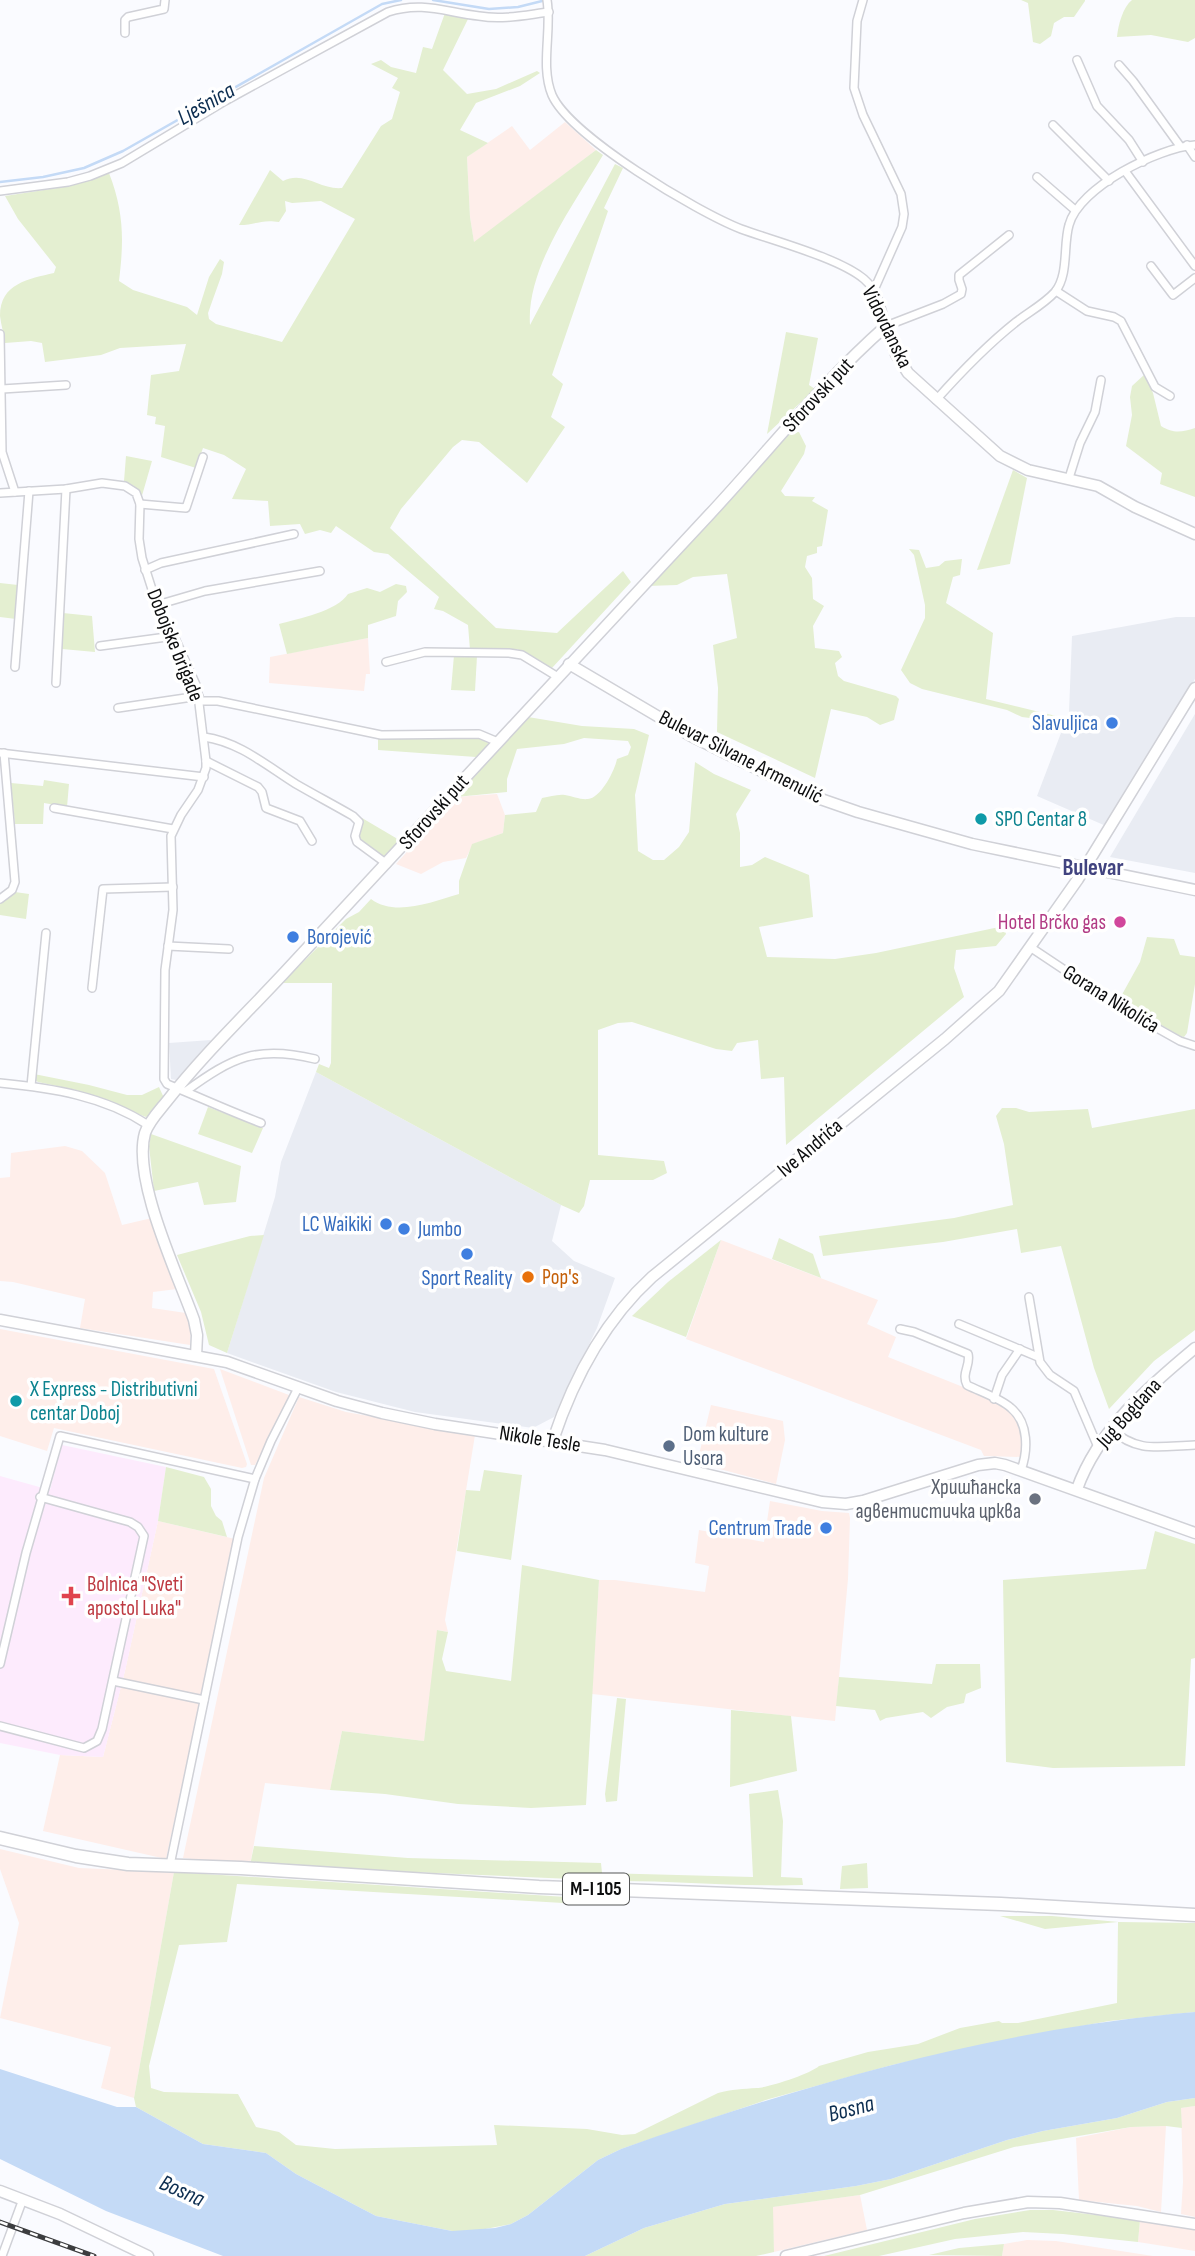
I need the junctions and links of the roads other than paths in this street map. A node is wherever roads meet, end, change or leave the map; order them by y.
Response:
1 (165, 0) edge
2 (863, 0) edge
3 (548, 5) edge
4 (125, 33) dead end
5 (1077, 60) dead end
6 (1119, 65) dead end
7 (1053, 125) dead end
8 (1187, 145) edge
9 (1195, 158) edge
10 (1143, 162) junction
11 (1125, 171) junction
12 (1037, 177) dead end
13 (1109, 181) junction
14 (0, 191) edge
15 (1075, 210) junction
16 (1009, 235) dead end
17 (1151, 266) dead end
18 (1195, 266) edge
19 (1195, 278) edge
20 (874, 290) junction
21 (1056, 291) junction
22 (886, 326) junction
23 (0, 334) edge
24 (1101, 380) dead end
25 (66, 385) dead end
26 (2, 389) junction
27 (1170, 396) dead end
28 (936, 400) junction
29 (203, 457) dead end
30 (1069, 478) junction
31 (66, 489) junction
32 (29, 491) junction
33 (15, 492) junction
34 (0, 493) edge
35 (141, 504) junction
36 (294, 534) dead end
37 (1195, 534) edge
38 (145, 570) junction
39 (320, 571) dead end
40 (157, 605) junction
41 (174, 636) junction
42 (100, 646) dead end
43 (386, 662) dead end
44 (569, 664) junction
45 (15, 667) dead end
46 (558, 677) junction
47 (56, 683) dead end
48 (1195, 688) edge
49 (200, 698) junction
50 (118, 708) dead end
51 (204, 737) junction
52 (498, 742) junction
53 (2, 753) edge
54 (206, 761) junction
55 (204, 777) junction
56 (54, 808) dead end
57 (173, 829) junction
58 (313, 841) dead end
59 (387, 864) junction
60 (1085, 867) junction
61 (173, 887) junction
62 (1195, 890) edge
63 (0, 899) edge
64 (46, 933) dead end
65 (168, 946) junction
66 (1030, 947) junction
67 (229, 949) dead end
68 (92, 988) dead end
69 (1195, 1046) edge
70 (315, 1059) dead end
71 (0, 1083) edge
72 (31, 1086) junction
73 (182, 1089) junction
74 (261, 1123) dead end
75 (148, 1125) junction
76 (1029, 1297) dead end
77 (0, 1320) edge
78 (959, 1324) dead end
79 (900, 1329) dead end
80 (1195, 1348) edge
81 (1020, 1349) junction
82 (196, 1356) junction
83 (1038, 1357) junction
84 (298, 1388) junction
85 (994, 1399) junction
86 (1111, 1429) junction
87 (553, 1440) junction
88 (1195, 1445) edge
89 (1098, 1447) junction
90 (1021, 1470) junction
91 (255, 1479) junction
92 (1077, 1489) junction
93 (40, 1497) junction
94 (1195, 1533) edge
95 (0, 1664) edge
96 (113, 1681) junction
97 (204, 1700) junction
98 (0, 1726) edge
99 (0, 1838) edge
100 (170, 1865) junction
101 (1195, 1914) edge
102 (0, 2191) edge
103 (23, 2199) junction
104 (1195, 2224) edge
105 (2, 2256) edge
106 (148, 2256) edge
107 (786, 2256) edge

1 - 4 street
2 - 20 street
3 - 14 street
3 - 20 street, Vidovdanska
5 - 10 street
6 - 8 street
7 - 13 street
8 - 9 street
8 - 10 street
10 - 11 street
11 - 13 street
11 - 18 street
12 - 15 street
13 - 15 street
15 - 21 street
16 - 22 street
17 - 19 street
20 - 22 street, Vidovdanska
21 - 27 street
21 - 28 street
22 - 28 street, Vidovdanska
22 - 44 street, Sforovski put
23 - 26 street
24 - 30 street
25 - 26 street
26 - 33 street
28 - 30 street, Vidovdanska
29 - 35 street
30 - 37 street, Vidovdanska
31 - 32 street
31 - 35 street
31 - 47 street
32 - 33 street
32 - 45 street
33 - 34 street
35 - 38 street, Dobojske brigade
36 - 38 street
38 - 40 street, Dobojske brigade
39 - 40 street
40 - 41 street, Dobojske brigade
41 - 42 street
41 - 49 street, Dobojske brigade
43 - 46 street
44 - 46 street, Sforovski put
44 - 60 street, Bulevar Silvane Armenulić
46 - 52 street, Sforovski put
48 - 60 street, Ive Andrića
49 - 50 street
49 - 51 street, Dobojske brigade
49 - 52 street
51 - 54 street, Dobojske brigade
51 - 59 street
52 - 59 street, Sforovski put
53 - 55 street
53 - 63 street
54 - 55 street, Dobojske brigade
54 - 58 street
55 - 57 street, Dobojske brigade
56 - 57 street
57 - 61 street, Dobojske brigade
59 - 73 street, Sforovski put
60 - 62 street, Bulevar Silvane Armenulić
60 - 66 street, Ive Andrića
61 - 65 street, Dobojske brigade
61 - 68 street
64 - 72 street
65 - 67 street
65 - 73 street, Dobojske brigade
66 - 69 street, Gorana Nikolića
66 - 87 street, Ive Andrića
70 - 73 street
71 - 72 street
72 - 75 street
73 - 74 street
73 - 75 street, Sforovski put
75 - 82 street
76 - 83 street
77 - 82 street, Nikole Tesle
78 - 81 street
79 - 85 street
80 - 86 street, Jug Bogdana
81 - 83 street
81 - 85 street
82 - 84 street, Nikole Tesle
83 - 89 street
84 - 87 street, Nikole Tesle
84 - 91 street
85 - 90 street
86 - 88 street
86 - 89 street, Jug Bogdana
87 - 90 street, Nikole Tesle
89 - 92 street, Jug Bogdana
90 - 92 street, Nikole Tesle
91 - 93 street
91 - 97 street
92 - 94 street, Nikole Tesle
93 - 95 street
93 - 96 street
96 - 97 street
96 - 98 street
97 - 100 street
99 - 100 main road, M-I 105
100 - 101 main road, M-I 105
102 - 103 street
103 - 105 street
103 - 106 street
104 - 107 street

